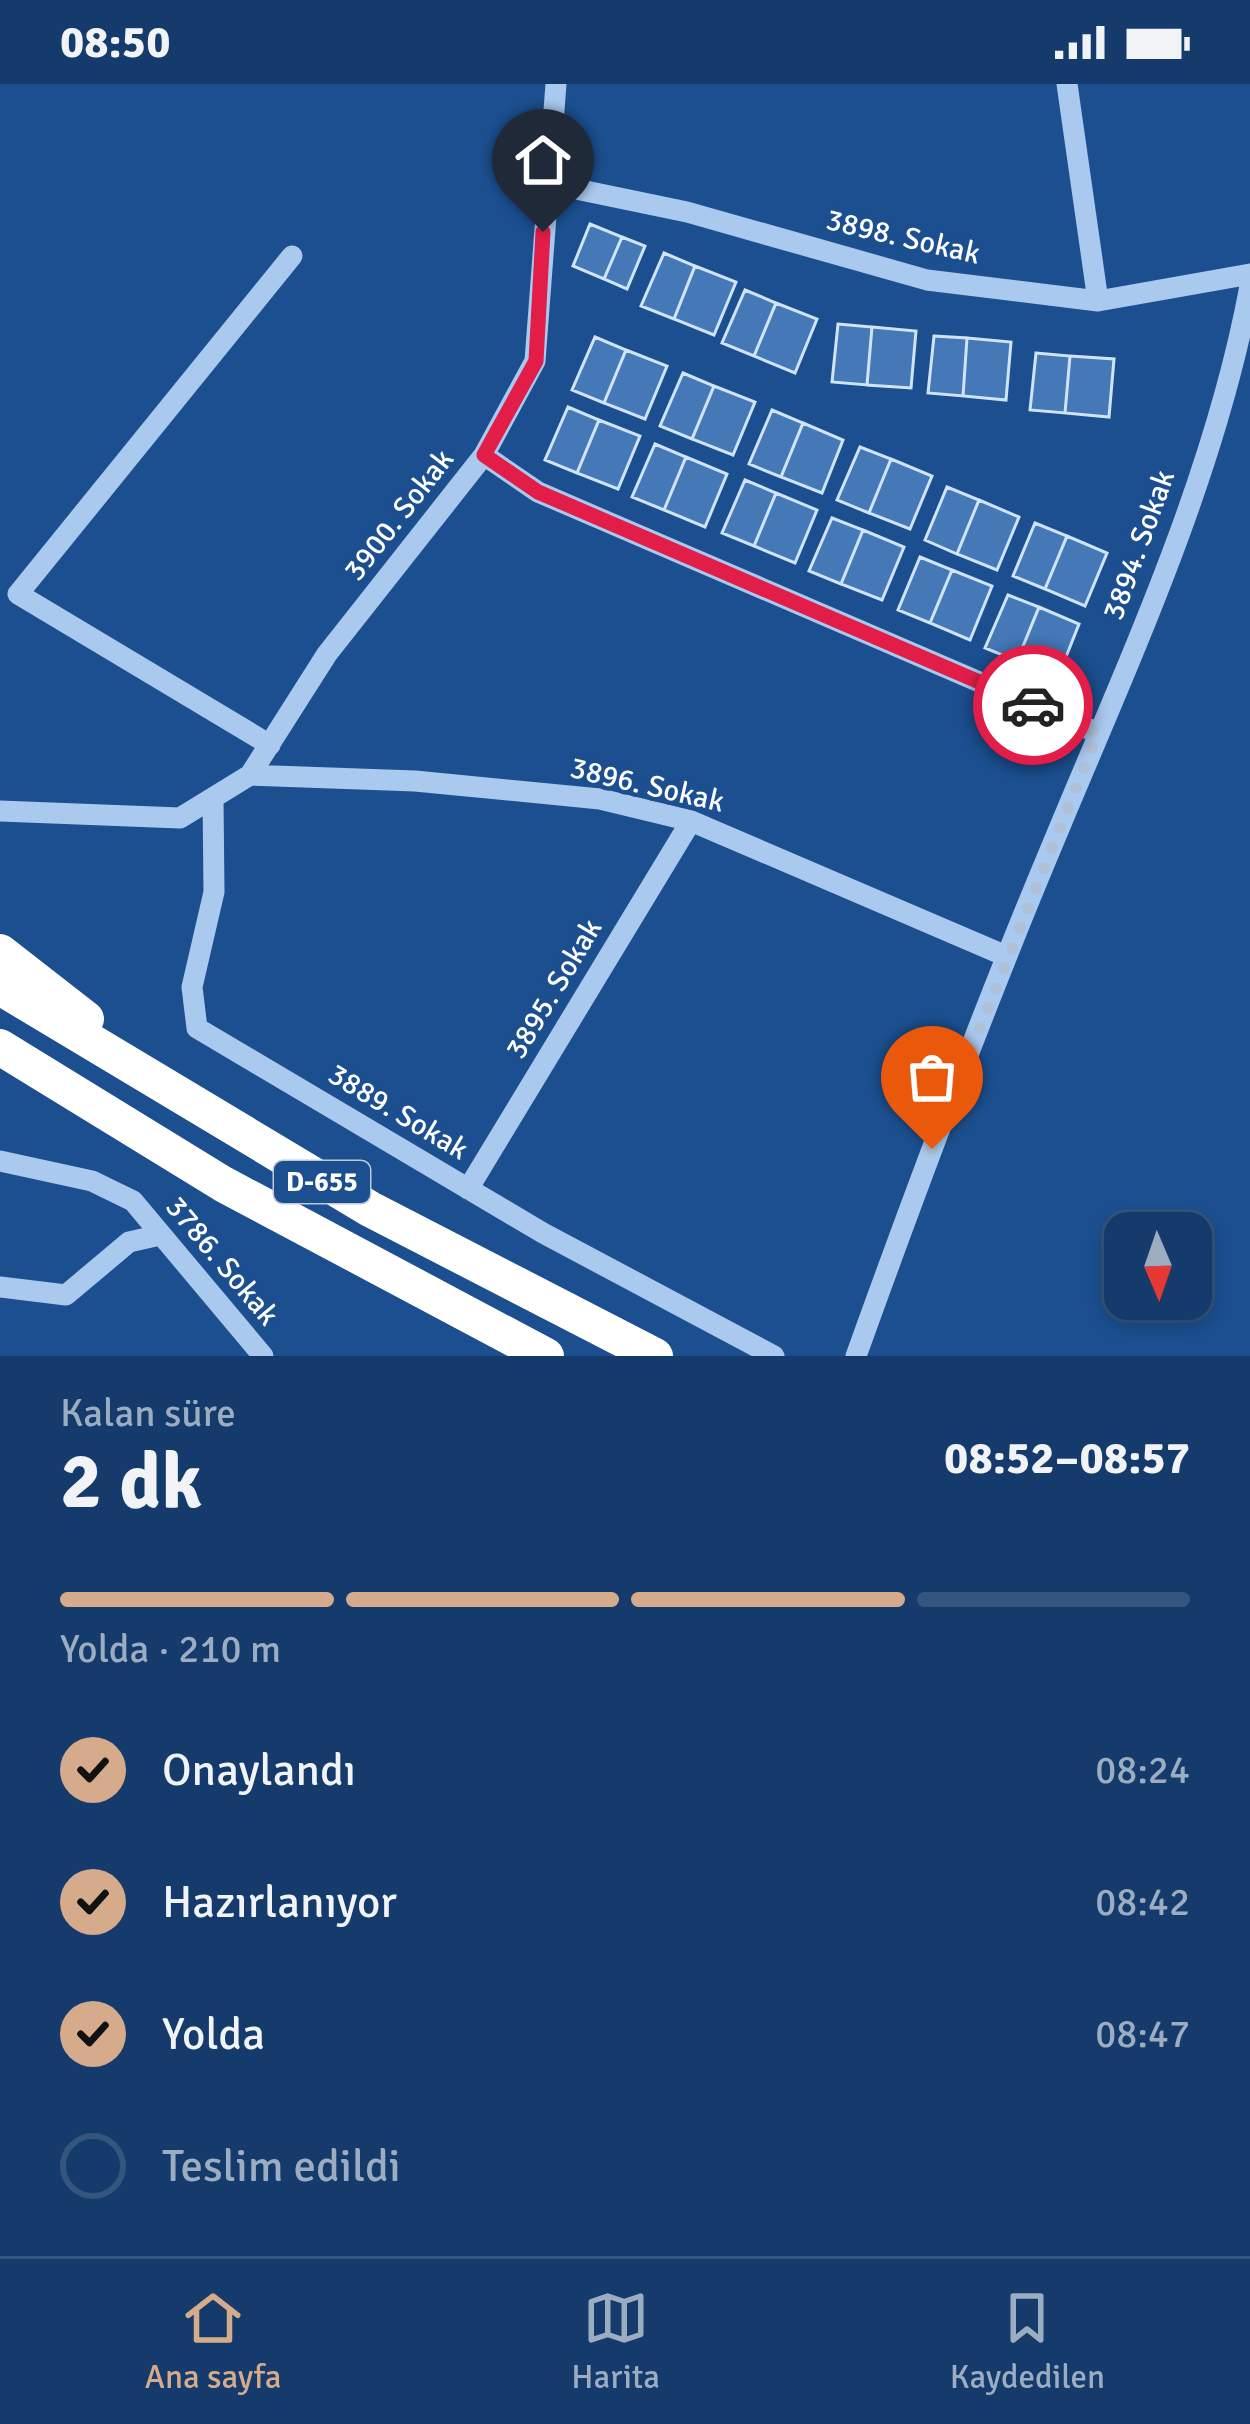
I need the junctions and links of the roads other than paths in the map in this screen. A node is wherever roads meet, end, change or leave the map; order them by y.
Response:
1 (556, 84) edge
2 (1067, 84) edge
3 (547, 183) junction
4 (292, 256) dead end
5 (1250, 274) edge
6 (1250, 286) edge
7 (1098, 301) junction
8 (484, 455) junction
9 (1098, 733) junction
10 (269, 745) junction
11 (250, 775) junction
12 (213, 798) junction
13 (0, 811) edge
14 (691, 821) junction
15 (0, 952) edge
16 (1006, 956) junction
17 (0, 987) edge
18 (0, 1047) edge
19 (0, 1077) edge
20 (201, 1112) junction
21 (0, 1161) edge
22 (223, 1184) junction
23 (468, 1189) junction
24 (160, 1235) junction
25 (0, 1287) edge
26 (262, 1356) edge
27 (546, 1356) edge
28 (655, 1356) edge
29 (774, 1356) edge
30 (856, 1356) edge

1 - 3 street, 3900. Sokak
2 - 7 street
3 - 7 street, 3898. Sokak
3 - 8 street, 3900. Sokak
4 - 10 street
5 - 7 street, 3898. Sokak
6 - 9 street, 3894. Sokak
8 - 9 street
8 - 10 street, 3900. Sokak
9 - 16 street, 3894. Sokak
10 - 11 street, 3900. Sokak
11 - 12 street, 3900. Sokak
11 - 14 street, 3896. Sokak
12 - 13 street, 3900. Sokak
12 - 23 street, 3889. Sokak
14 - 16 street, 3896. Sokak
14 - 23 street, 3895. Sokak
15 - 20 highway
16 - 30 street, 3894. Sokak
17 - 20 highway, D-655
18 - 22 highway, D-655
19 - 22 highway
20 - 28 highway, D-655
21 - 24 street, 3786. Sokak
22 - 27 highway, D-655
23 - 29 street, 3889. Sokak
24 - 25 street
24 - 26 street, 3786. Sokak

